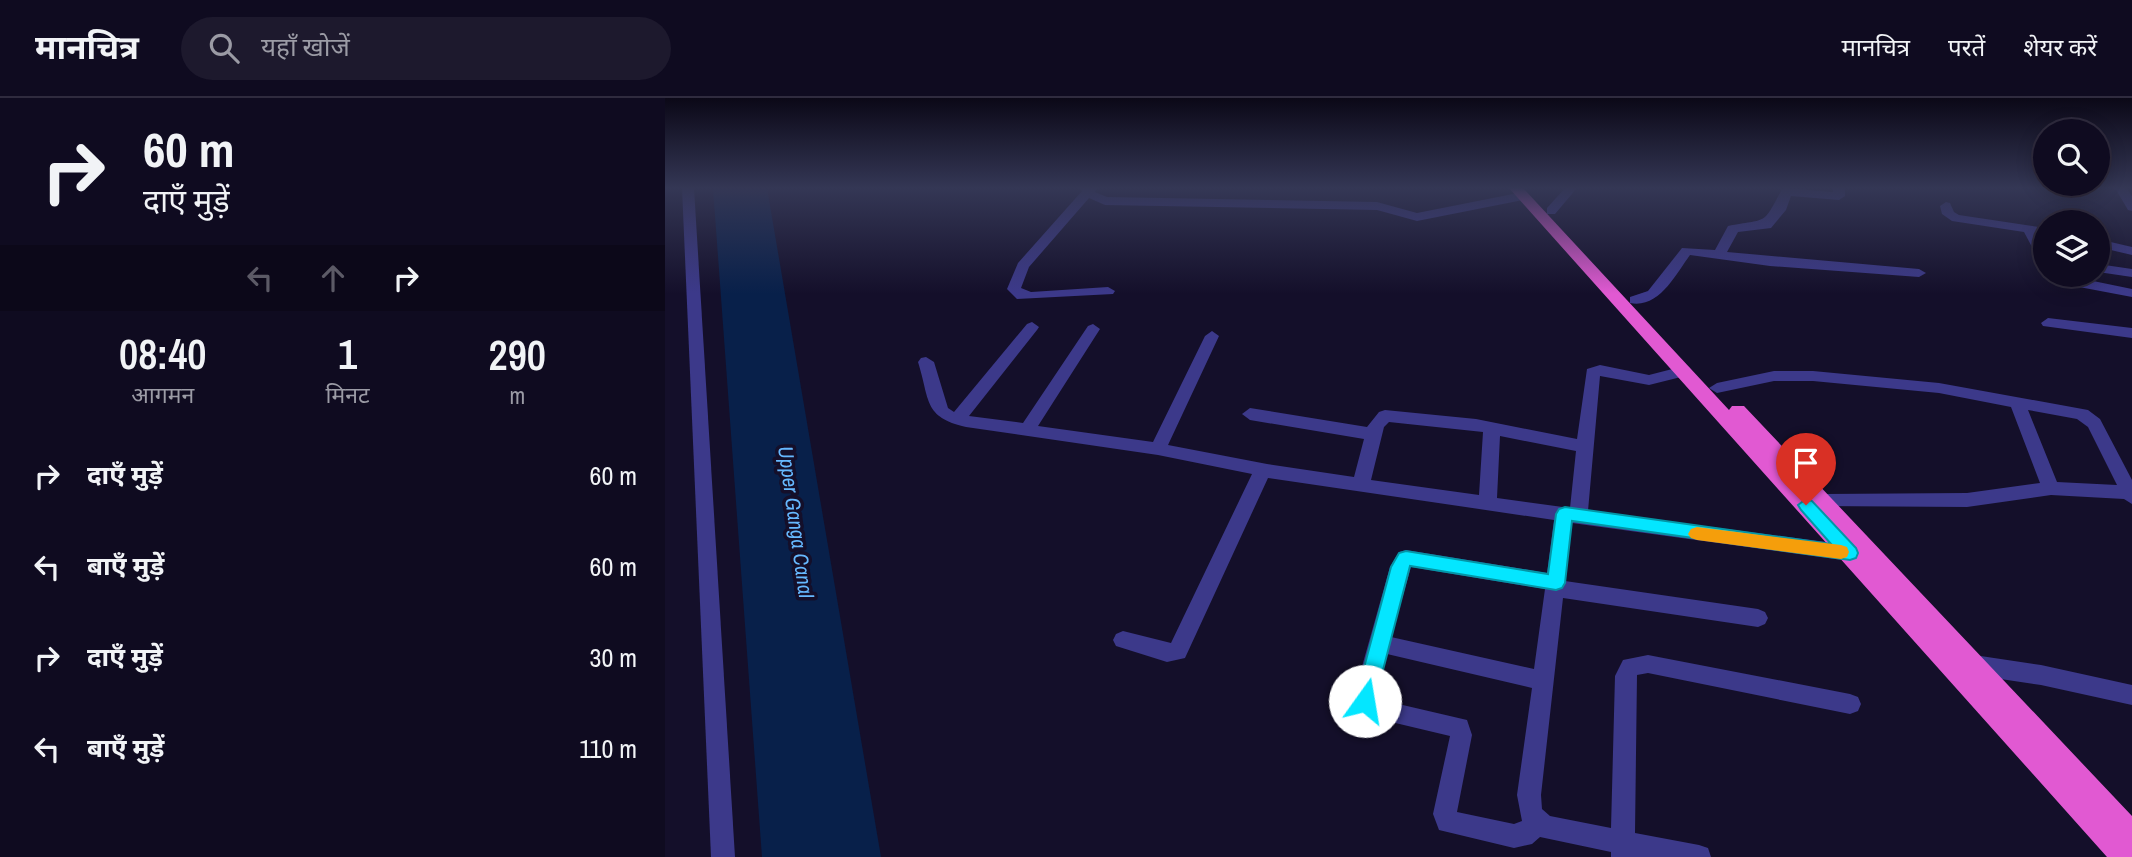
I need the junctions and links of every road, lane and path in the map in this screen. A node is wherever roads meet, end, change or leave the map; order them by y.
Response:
1 (690, 223) edge
2 (1059, 223) edge
3 (1553, 223) edge
4 (1564, 223) edge
5 (1767, 223) edge
6 (1987, 223) edge
7 (2030, 231) junction
8 (2033, 231) edge
9 (2033, 237) edge
10 (2110, 246) edge
11 (2132, 251) edge
12 (1719, 255) junction
13 (2110, 270) edge
14 (1919, 273) dead end
15 (2132, 274) edge
16 (2100, 287) edge
17 (1108, 291) dead end
18 (2132, 293) edge
19 (1635, 300) junction
20 (2048, 323) dead end
21 (1032, 327) dead end
22 (1093, 329) dead end
23 (2132, 332) edge
24 (1213, 335) dead end
25 (926, 362) dead end
26 (1684, 371) junction
27 (1717, 388) junction
28 (2017, 402) junction
29 (1250, 414) dead end
30 (957, 419) junction
31 (1492, 428) junction
32 (1027, 430) junction
33 (1373, 434) junction
34 (1585, 447) junction
35 (1158, 449) junction
36 (1262, 470) junction
37 (1361, 484) junction
38 (2051, 488) junction
39 (2131, 495) edge
40 (1823, 501) junction
41 (1488, 502) junction
42 (1571, 515) junction
43 (1850, 553) junction
44 (1556, 585) junction
45 (1758, 618) dead end
46 (1123, 640) dead end
47 (1379, 643) junction
48 (1974, 665) junction
49 (1544, 681) junction
50 (2132, 695) edge
51 (1850, 704) dead end
52 (1537, 824) junction
53 (2132, 835) edge
54 (1623, 851) edge
55 (723, 857) edge
56 (1699, 857) edge
57 (2125, 857) edge

1 - 55 street
2 - 17 street
3 - 26 highway
4 - 19 highway
5 - 12 street
6 - 7 street
7 - 8 street
7 - 9 street
10 - 11 street
12 - 14 street
12 - 19 street
13 - 15 street
16 - 18 street
19 - 27 highway
20 - 23 street
21 - 30 street
22 - 32 street
24 - 35 street
25 - 30 street
26 - 34 street
26 - 43 highway
27 - 28 street
27 - 40 highway
28 - 38 street
28 - 39 street
29 - 33 street
30 - 32 street
31 - 33 street
31 - 34 street
31 - 41 street
32 - 35 street
33 - 37 street
34 - 42 street
35 - 36 street
36 - 37 street
36 - 46 street
37 - 41 street
38 - 39 street
38 - 40 street
40 - 48 highway
41 - 42 street
42 - 43 street
42 - 44 street
43 - 57 highway
44 - 45 street
44 - 47 street
44 - 49 street
47 - 49 street
47 - 52 street
48 - 50 street
48 - 53 highway
49 - 52 street
51 - 54 street
52 - 54 street
54 - 56 street

